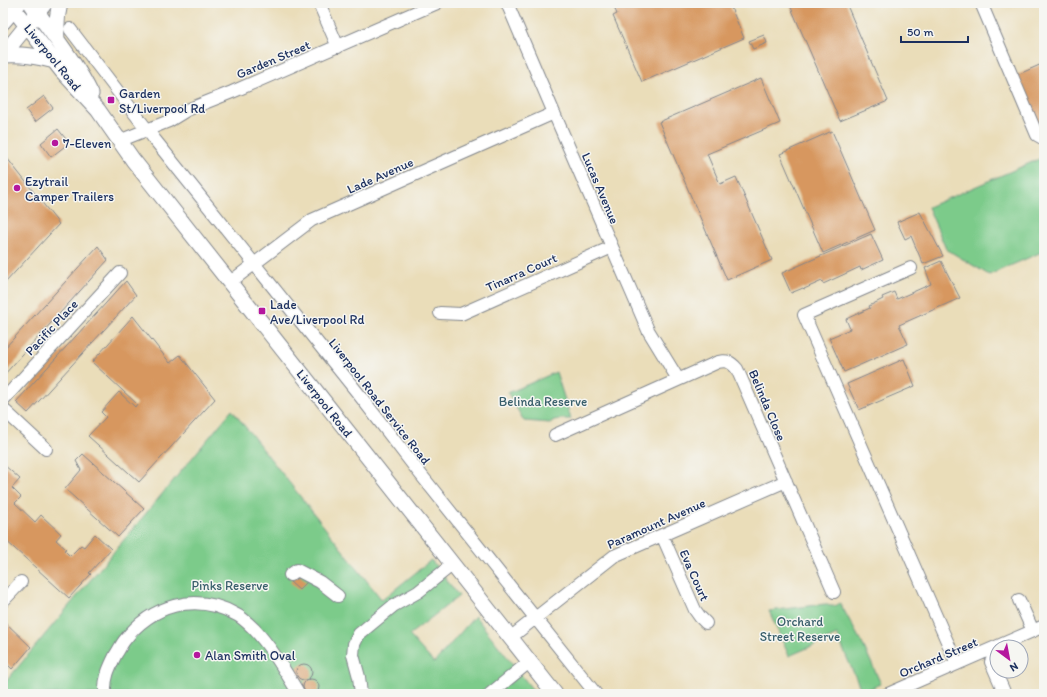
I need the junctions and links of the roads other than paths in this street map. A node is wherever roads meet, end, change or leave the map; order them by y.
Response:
1 (60, 3) edge
2 (319, 3) edge
3 (437, 3) edge
4 (507, 3) edge
5 (981, 3) edge
6 (14, 5) edge
7 (38, 6) edge
8 (3, 22) edge
9 (27, 26) junction
10 (70, 29) dead end
11 (57, 40) junction
12 (338, 47) junction
13 (3, 55) edge
14 (55, 61) junction
15 (98, 110) junction
16 (554, 113) junction
17 (148, 129) junction
18 (1044, 139) edge
19 (119, 141) junction
20 (612, 247) junction
21 (255, 264) junction
22 (911, 268) dead end
23 (120, 273) dead end
24 (229, 283) junction
25 (440, 314) dead end
26 (678, 379) junction
27 (3, 400) edge
28 (3, 409) edge
29 (555, 435) dead end
30 (46, 450) dead end
31 (786, 481) junction
32 (662, 535) junction
33 (453, 564) junction
34 (290, 575) dead end
35 (21, 582) dead end
36 (834, 592) dead end
37 (338, 596) dead end
38 (1018, 600) dead end
39 (3, 601) edge
40 (535, 618) junction
41 (706, 623) dead end
42 (1044, 626) edge
43 (1033, 631) junction
44 (510, 638) junction
45 (529, 662) junction
46 (957, 664) junction
47 (998, 679) edge
48 (105, 694) edge
49 (299, 694) edge
50 (361, 694) edge
51 (490, 694) edge
52 (555, 694) edge
53 (596, 694) edge
54 (888, 694) edge
55 (1004, 694) edge

1 - 11 main road
2 - 12 street
3 - 12 street, Garden Street
4 - 16 street, Lucas Avenue
5 - 18 street
6 - 8 main road
6 - 9 main road, Liverpool Road
7 - 9 main road
7 - 11 main road, Liverpool Road
9 - 13 main road
9 - 14 main road, Liverpool Road
10 - 17 street, Liverpool Road Service Road
11 - 15 main road, Liverpool Road
12 - 17 street, Garden Street
13 - 14 main road
14 - 15 main road, Liverpool Road
15 - 19 main road, Liverpool Road
16 - 20 street, Lucas Avenue
16 - 21 street, Lade Avenue
17 - 19 street, Garden Street
17 - 21 street, Liverpool Road Service Road
19 - 24 main road, Liverpool Road
20 - 25 street, Tinarra Court
20 - 26 street, Lucas Avenue
21 - 24 street, Lade Avenue
21 - 40 street, Liverpool Road Service Road
22 - 46 street
23 - 27 street, Pacific Place
24 - 33 main road, Liverpool Road
26 - 29 street, Belinda Close
26 - 31 street, Belinda Close
28 - 30 street
31 - 32 street, Paramount Avenue
31 - 36 street, Belinda Close
32 - 40 street, Paramount Avenue
32 - 41 street, Eva Court
33 - 44 main road, Liverpool Road
33 - 50 street
34 - 37 street
35 - 39 street
38 - 43 street
40 - 44 street, Paramount Avenue
40 - 53 street, Liverpool Road Service Road
42 - 43 street, Orchard Street
43 - 46 street, Orchard Street
44 - 45 main road, Liverpool Road
45 - 51 street
45 - 52 main road, Liverpool Road
46 - 54 street, Orchard Street
47 - 55 street
48 - 49 street

